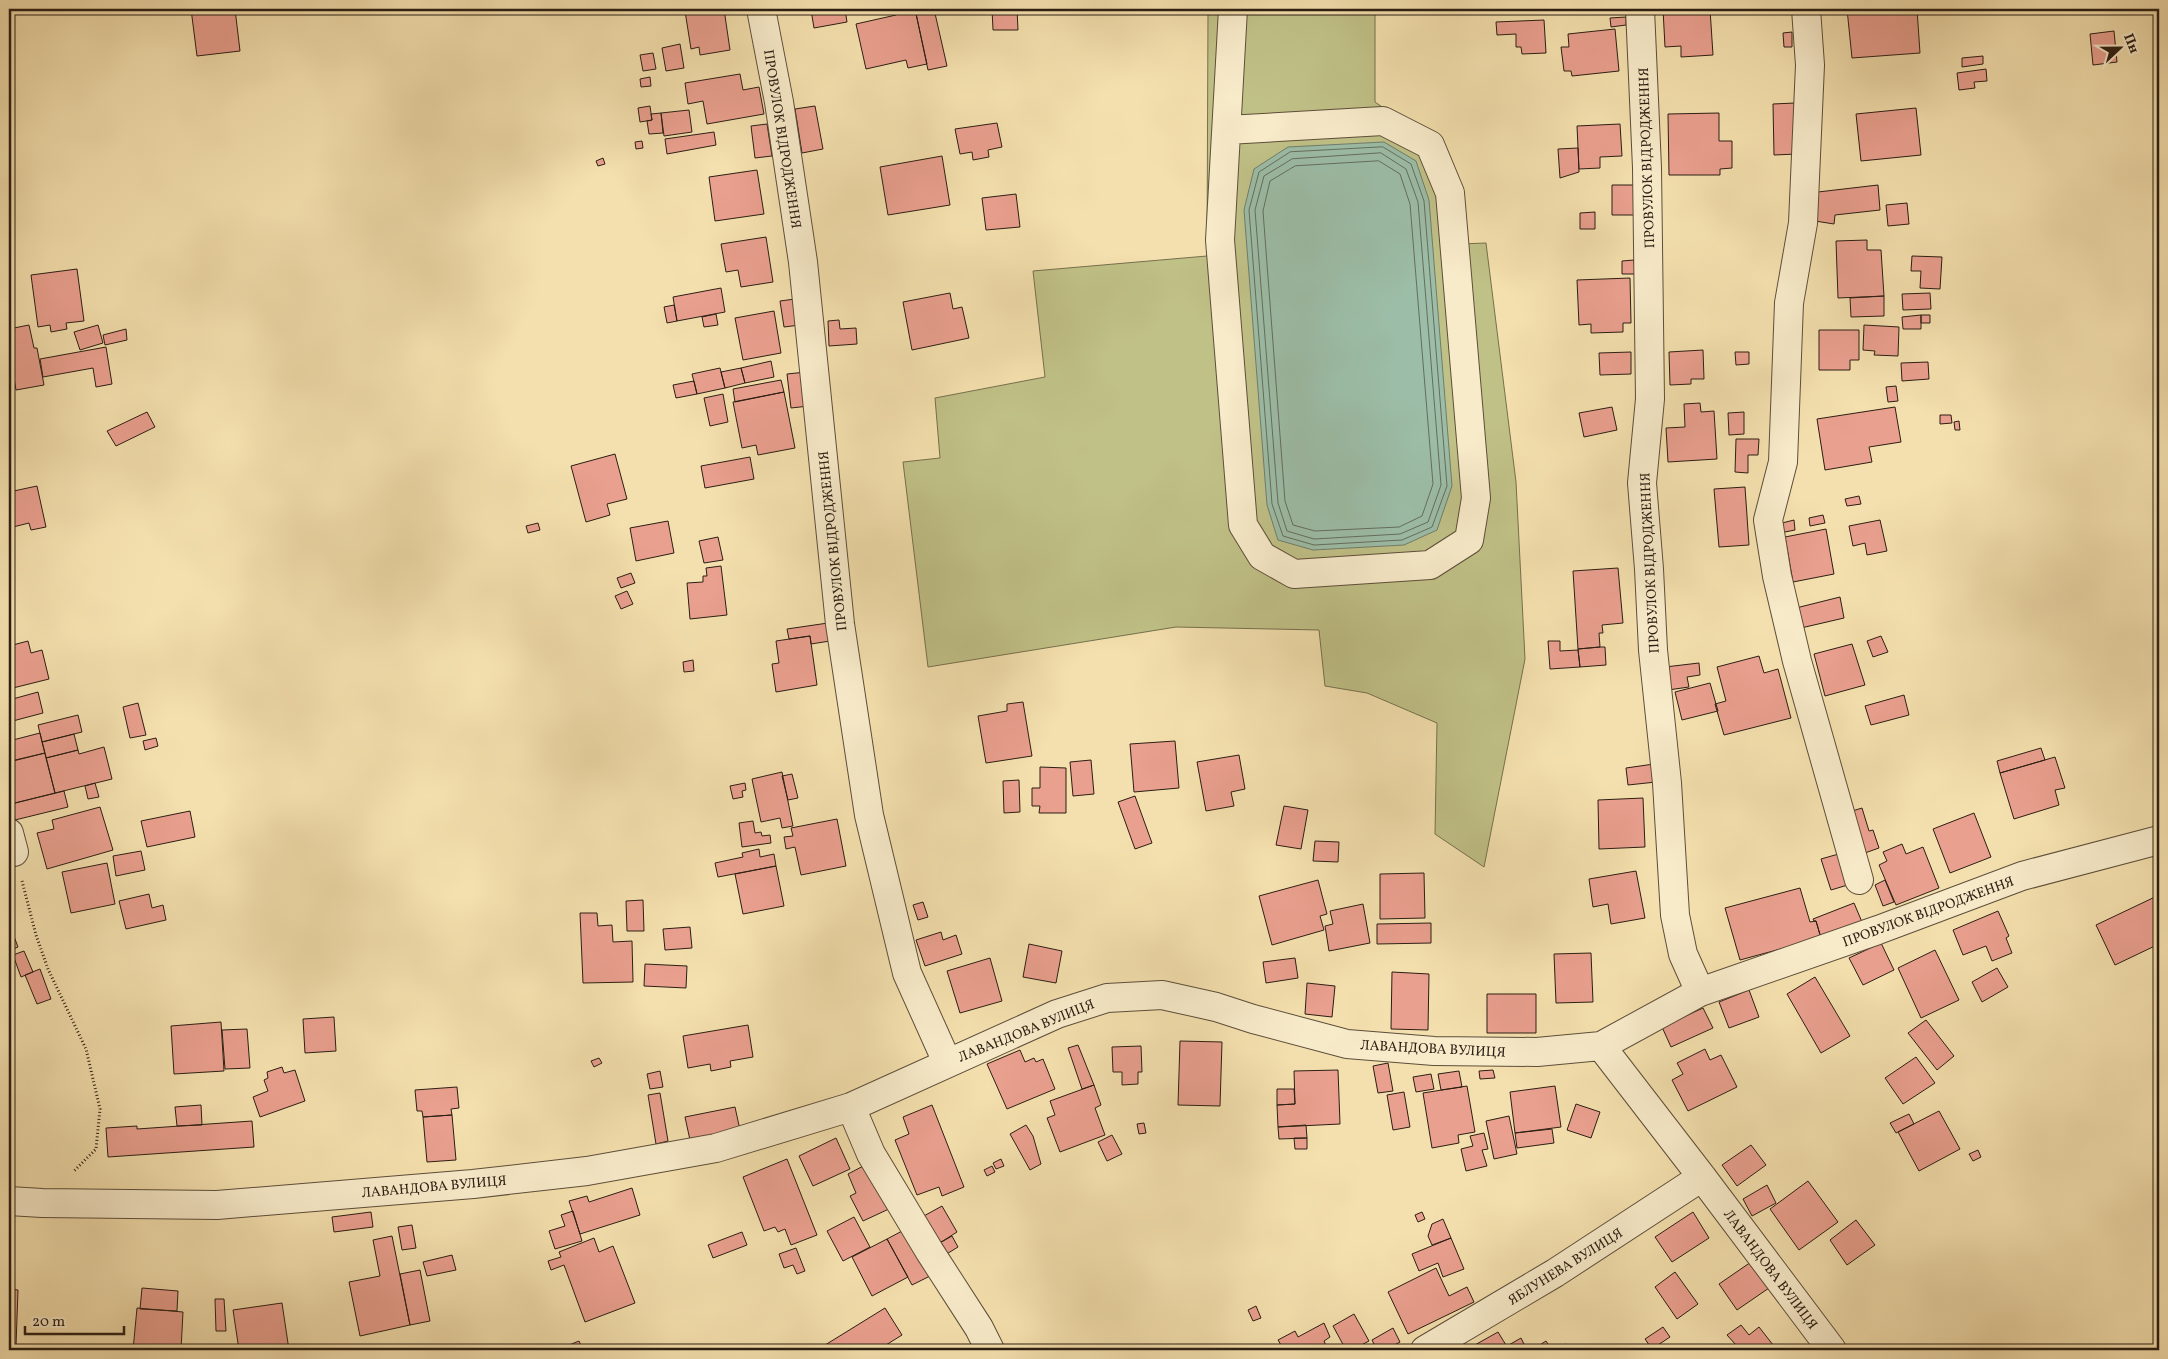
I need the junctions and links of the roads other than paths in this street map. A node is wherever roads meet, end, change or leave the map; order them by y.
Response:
1 (761, 9) edge
2 (1233, 9) edge
3 (1640, 9) edge
4 (1806, 9) edge
5 (1227, 130) junction
6 (2159, 840) edge
7 (1859, 880) dead end
8 (1700, 992) junction
9 (1601, 1046) junction
10 (947, 1062) junction
11 (851, 1106) junction
12 (1702, 1176) junction
13 (9, 1201) edge
14 (990, 1350) edge
15 (1425, 1350) edge
16 (1832, 1350) edge

1 - 10 street, ПРОВУЛОК ВІДРОДЖЕННЯ
2 - 5 street
3 - 8 street, ПРОВУЛОК ВІДРОДЖЕННЯ
4 - 7 street
5 - 5 street
6 - 8 street, ПРОВУЛОК ВІДРОДЖЕННЯ
8 - 9 street, ПРОВУЛОК ВІДРОДЖЕННЯ
9 - 10 street, ЛАВАНДОВА ВУЛИЦЯ
9 - 12 street, ЛАВАНДОВА ВУЛИЦЯ
10 - 11 street, ЛАВАНДОВА ВУЛИЦЯ
11 - 13 street, ЛАВАНДОВА ВУЛИЦЯ
11 - 14 street
12 - 15 street, ЯБЛУНЕВА ВУЛИЦЯ
12 - 16 street, ЛАВАНДОВА ВУЛИЦЯ

